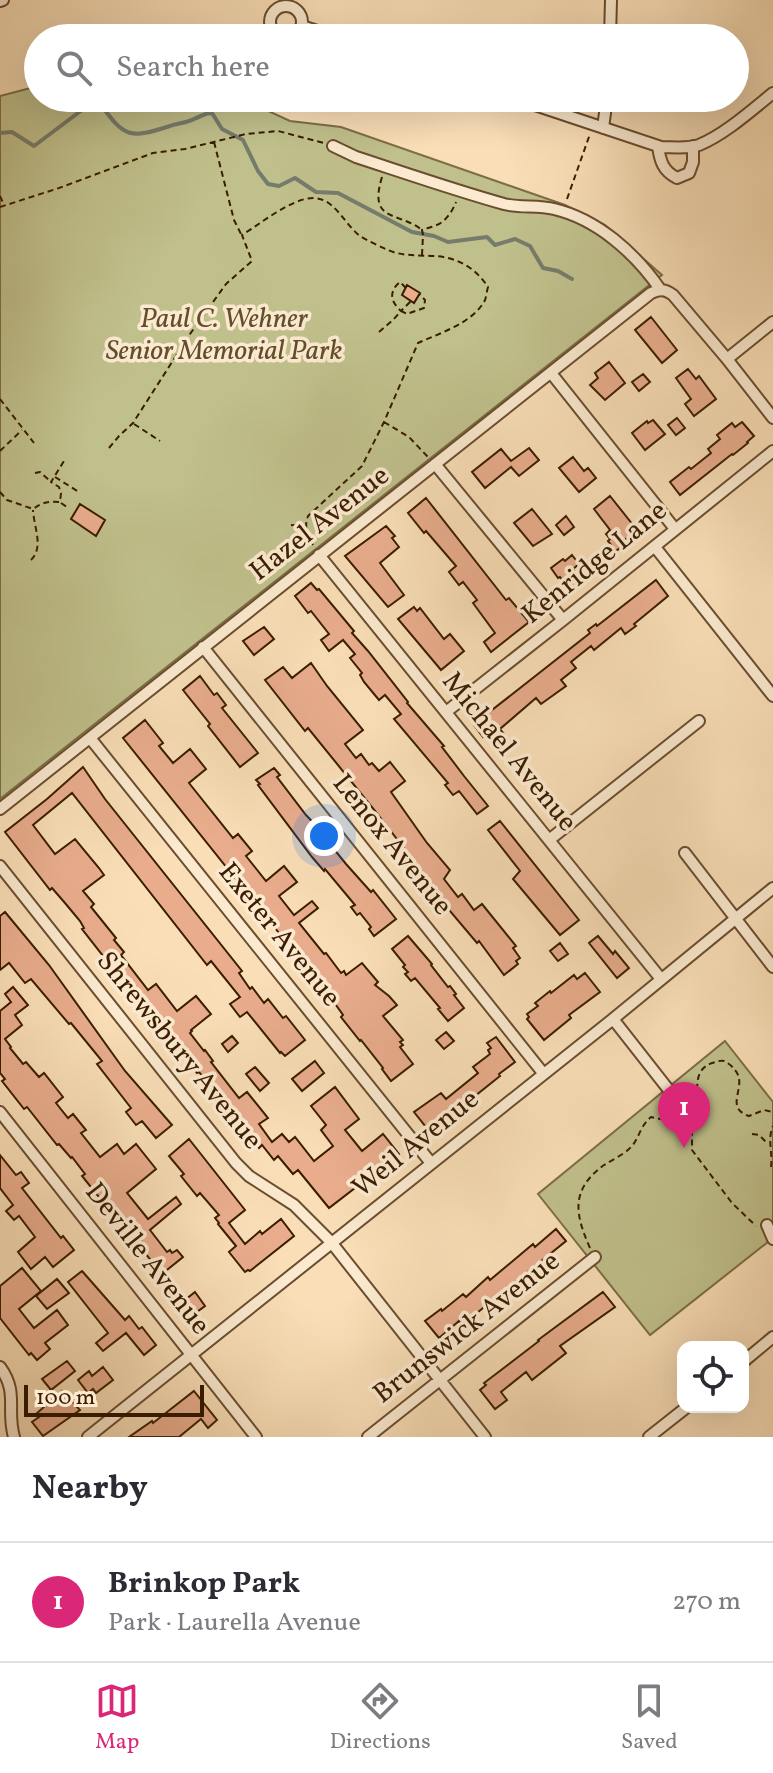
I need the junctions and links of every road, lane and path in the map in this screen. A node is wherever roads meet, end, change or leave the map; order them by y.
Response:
1 (611, 0) edge
2 (272, 24) edge
3 (302, 24) edge
4 (610, 24) edge
5 (773, 93) edge
6 (555, 112) edge
7 (603, 112) edge
8 (598, 127) junction
9 (214, 142) junction
10 (333, 146) joint
11 (658, 146) junction
12 (693, 146) junction
13 (385, 166) junction
14 (460, 190) junction
15 (0, 196) edge
16 (4, 205) junction
17 (0, 207) edge
18 (563, 212) junction
19 (422, 232) junction
20 (242, 235) junction
21 (422, 255) junction
22 (406, 288) dead end
23 (660, 289) junction
24 (419, 294) dead end
25 (411, 301) dead end
26 (401, 311) junction
27 (773, 322) edge
28 (379, 332) dead end
29 (727, 359) junction
30 (551, 373) junction
31 (0, 399) edge
32 (773, 418) edge
33 (384, 422) junction
34 (133, 423) junction
35 (23, 429) junction
36 (160, 441) dead end
37 (34, 443) dead end
38 (109, 448) dead end
39 (0, 451) edge
40 (773, 451) edge
41 (64, 461) dead end
42 (435, 464) junction
43 (35, 473) dead end
44 (54, 476) junction
45 (51, 482) junction
46 (0, 492) edge
47 (79, 492) dead end
48 (60, 502) junction
49 (67, 507) dead end
50 (33, 509) junction
51 (291, 525) dead end
52 (305, 526) junction
53 (675, 529) junction
54 (655, 547) junction
55 (319, 555) junction
56 (31, 560) dead end
57 (563, 620) junction
58 (203, 647) junction
59 (773, 696) edge
60 (446, 712) junction
61 (699, 721) dead end
62 (90, 738) junction
63 (0, 809) edge
64 (549, 840) junction
65 (685, 853) dead end
66 (0, 866) edge
67 (773, 888) edge
68 (735, 918) junction
69 (773, 967) edge
70 (661, 979) junction
71 (613, 1019) junction
72 (543, 1073) junction
73 (668, 1089) joint
74 (0, 1112) edge
75 (773, 1112) edge
76 (661, 1119) junction
77 (688, 1119) junction
78 (773, 1126) edge
79 (752, 1134) dead end
80 (769, 1145) junction
81 (773, 1159) edge
82 (431, 1163) junction
83 (771, 1167) dead end
84 (767, 1225) joint
85 (773, 1239) edge
86 (331, 1242) junction
87 (595, 1257) joint
88 (773, 1337) edge
89 (192, 1354) junction
90 (749, 1357) edge
91 (0, 1367) edge
92 (440, 1379) junction
93 (679, 1413) edge
94 (14, 1437) edge
95 (88, 1437) edge
96 (256, 1437) edge
97 (368, 1437) edge
98 (485, 1437) edge
99 (649, 1437) edge

1 - 4 street
2 - 3 street
5 - 12 street
6 - 8 street
7 - 8 street
8 - 11 street
8 - 18 path
9 - 10 path
9 - 16 path
9 - 20 path
10 - 13 street
11 - 12 street
11 - 12 street
13 - 14 street
13 - 19 path
14 - 18 street
14 - 19 path
15 - 16 path
16 - 17 path
18 - 23 street
19 - 21 path
20 - 21 path
20 - 34 path
21 - 33 path
22 - 26 path
23 - 29 street
23 - 30 street, Hazel Avenue
24 - 26 path
25 - 26 path
26 - 28 path
27 - 29 street
29 - 32 street
30 - 42 street, Hazel Avenue
30 - 53 street
31 - 35 path
33 - 42 path
33 - 52 path
34 - 36 path
34 - 38 path
35 - 37 path
35 - 39 path
40 - 53 street, Kenridge Lane
41 - 44 path
42 - 55 street, Hazel Avenue
42 - 57 street
43 - 45 path
44 - 45 path
44 - 47 path
45 - 48 path
46 - 50 path
48 - 49 path
48 - 50 path
50 - 56 path
51 - 52 path
52 - 55 path
53 - 54 street, Kenridge Lane
54 - 57 street, Kenridge Lane
54 - 59 street
55 - 58 street, Hazel Avenue
55 - 60 street, Michael Avenue
57 - 60 street, Kenridge Lane
58 - 62 street, Hazel Avenue
58 - 72 street, Lenox Avenue
60 - 64 street, Michael Avenue
61 - 64 street
62 - 63 street, Hazel Avenue
62 - 82 street, Exeter Avenue
64 - 70 street, Michael Avenue
65 - 68 street
66 - 86 street, Shrewsbury Avenue
67 - 68 street, Weil Avenue
68 - 69 street
68 - 70 street, Weil Avenue
70 - 71 street, Weil Avenue
71 - 72 street, Weil Avenue
71 - 73 street
72 - 82 street, Weil Avenue
73 - 76 path
74 - 89 street, Deville Avenue
75 - 77 path
76 - 77 path
76 - 87 path
77 - 84 path
78 - 80 path
79 - 80 path
80 - 81 path
81 - 83 path
82 - 86 street, Weil Avenue
84 - 85 street
86 - 89 street, Weil Avenue
86 - 92 street, Shrewsbury Avenue
87 - 92 street, Brunswick Avenue
88 - 90 street
89 - 95 street, Weil Avenue
89 - 96 street, Deville Avenue
91 - 94 street
92 - 97 street, Brunswick Avenue
92 - 98 street, Shrewsbury Avenue
93 - 99 street

